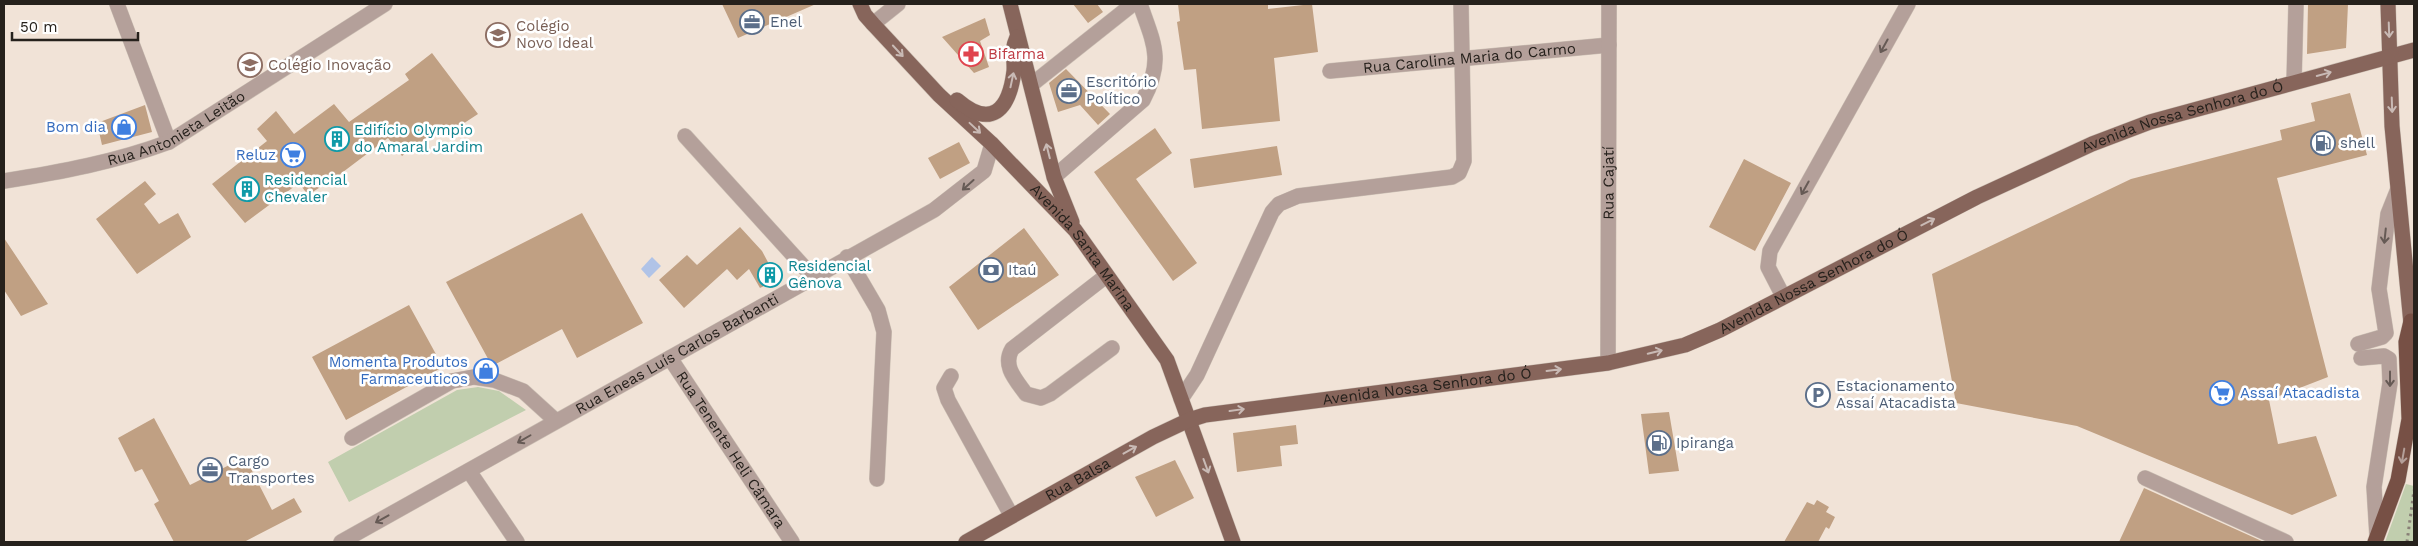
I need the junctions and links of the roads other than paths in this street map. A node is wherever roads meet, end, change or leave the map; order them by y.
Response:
1 (117, 4) edge
2 (385, 4) edge
3 (898, 4) edge
4 (1010, 4) edge
5 (1133, 4) edge
6 (1140, 4) edge
7 (1461, 4) edge
8 (1609, 4) edge
9 (1908, 4) edge
10 (2296, 4) edge
11 (2388, 4) edge
12 (863, 12) edge
13 (1018, 35) junction
14 (1609, 46) junction
15 (2414, 50) edge
16 (2390, 56) junction
17 (1462, 59) junction
18 (1330, 70) dead end
19 (2294, 82) junction
20 (1031, 85) junction
21 (939, 95) junction
22 (685, 136) dead end
23 (169, 142) junction
24 (992, 144) junction
25 (1054, 177) junction
26 (4, 181) edge
27 (2398, 189) junction
28 (1075, 230) junction
29 (847, 257) junction
30 (1106, 276) junction
31 (813, 277) junction
32 (1783, 296) junction
33 (2411, 321) junction
34 (2386, 333) junction
35 (1112, 348) dead end
36 (2414, 355) edge
37 (670, 358) junction
38 (2389, 359) junction
39 (1608, 363) junction
40 (951, 376) dead end
41 (1181, 398) junction
42 (556, 420) junction
43 (1189, 420) junction
44 (352, 438) dead end
45 (469, 471) junction
46 (2145, 478) dead end
47 (877, 479) dead end
48 (1011, 515) junction
49 (2376, 539) edge
50 (341, 542) edge
51 (517, 542) edge
52 (792, 542) edge
53 (966, 542) edge
54 (1233, 542) edge
55 (2286, 542) edge

1 - 23 street
2 - 23 street, Rua Antonieta Leitão
3 - 12 street
4 - 13 main road
5 - 20 street
6 - 25 street
7 - 17 street
8 - 14 street, Rua Cajatí
9 -> 32 street
10 - 19 street
11 -> 16 main road
12 -> 21 main road, Avenida Santa Marina
13 - 20 main road
21 -> 13 main road
14 - 17 street, Rua Carolina Maria do Carmo
14 - 39 street, Rua Cajatí
15 - 16 main road, Avenida Nossa Senhora do Ó
19 -> 16 main road, Avenida Nossa Senhora do Ó
16 -> 27 main road
17 - 18 street, Rua Carolina Maria do Carmo
17 - 41 street
32 -> 19 main road, Avenida Nossa Senhora do Ó
25 -> 20 main road
21 -> 24 main road, Avenida Santa Marina
22 - 31 street
23 - 26 street, Rua Antonieta Leitão
24 - 28 main road, Avenida Santa Marina
24 -> 29 street, Rua Eneas Luís Carlos Barbanti
25 - 28 main road
27 - 33 main road
27 -> 34 street
28 - 30 main road, Avenida Santa Marina
29 - 31 street, Rua Eneas Luís Carlos Barbanti
29 - 47 street
30 - 35 street
30 - 41 main road, Avenida Santa Marina
31 - 37 street, Rua Eneas Luís Carlos Barbanti
39 -> 32 main road, Avenida Nossa Senhora do Ó
33 - 36 main road
33 -> 49 highway
34 - 38 street
34 - 38 street
37 - 42 street, Rua Eneas Luís Carlos Barbanti
37 - 52 street, Rua Tenente Heli Câmara
38 -> 49 street
43 -> 39 main road, Avenida Nossa Senhora do Ó
40 - 48 street
41 - 43 main road, Avenida Santa Marina
42 - 44 street
42 -> 45 street, Rua Eneas Luís Carlos Barbanti
48 -> 43 main road, Rua Balsa
43 -> 54 main road, Avenida Santa Marina
45 -> 50 street, Rua Eneas Luís Carlos Barbanti
45 - 51 street
46 - 55 street
48 - 53 main road, Rua Balsa

